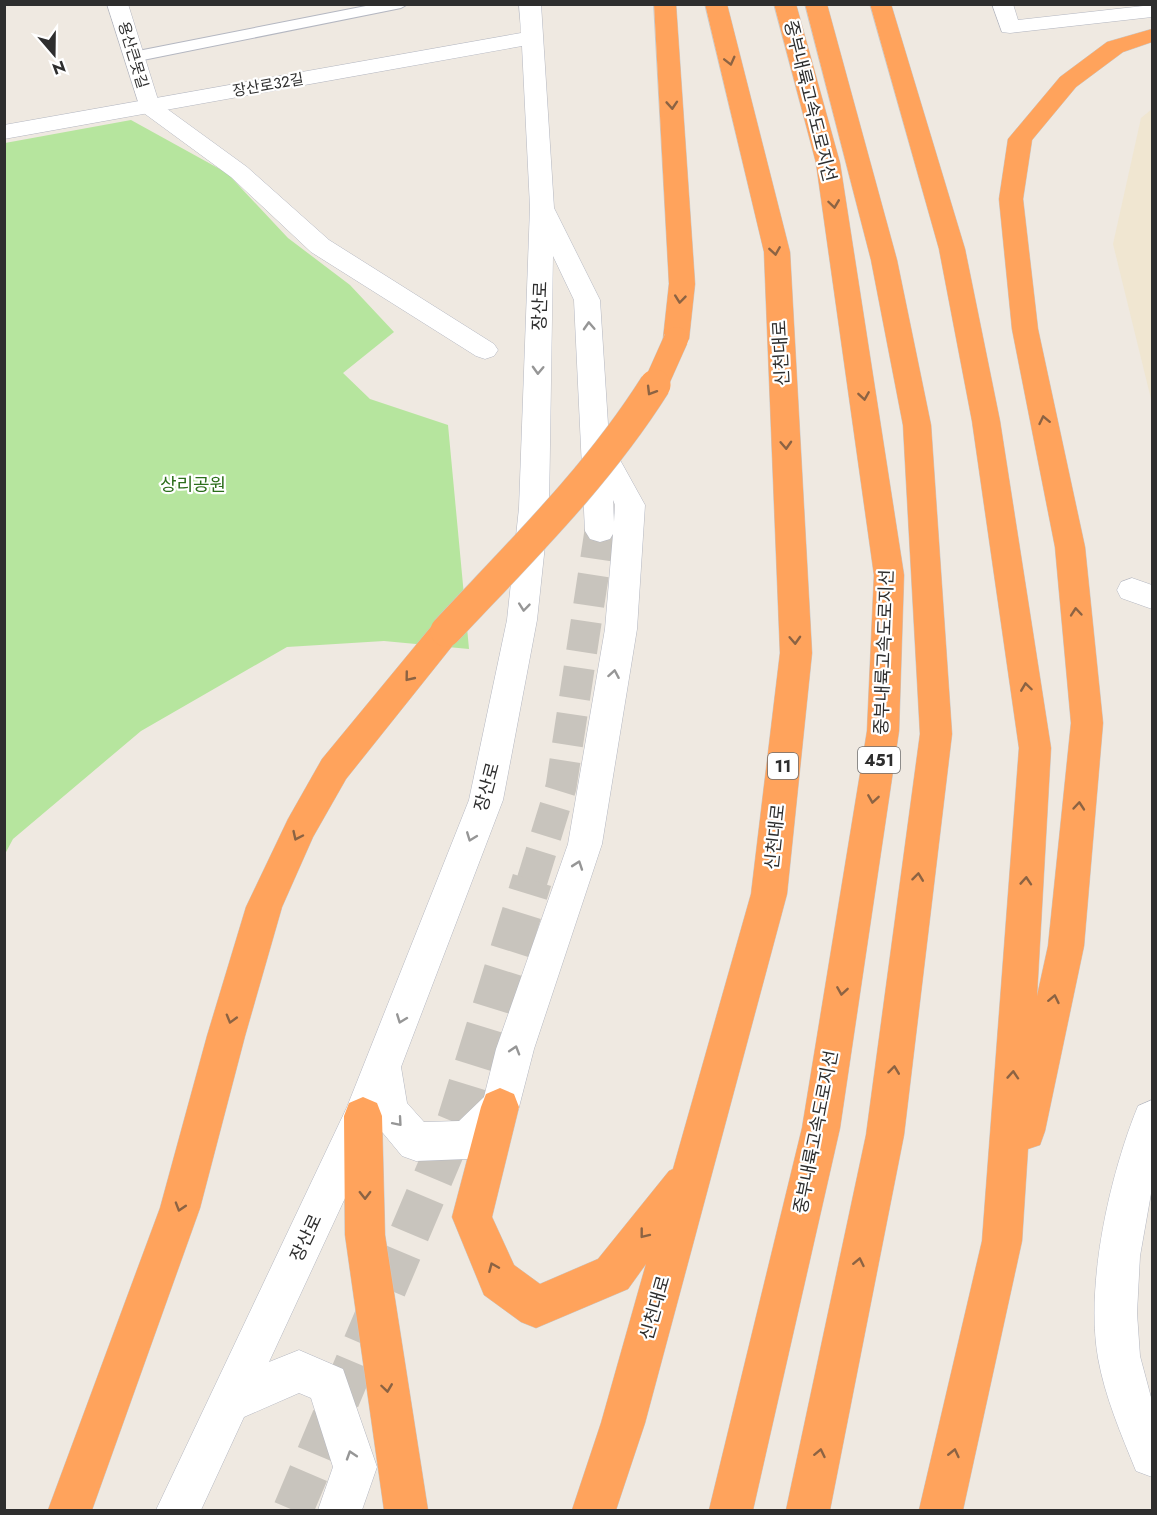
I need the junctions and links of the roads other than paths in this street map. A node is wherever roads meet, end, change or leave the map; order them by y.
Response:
1 (117, 4) edge
2 (401, 4) edge
3 (530, 4) edge
4 (665, 4) edge
5 (716, 4) edge
6 (785, 4) edge
7 (816, 4) edge
8 (879, 4) edge
9 (1002, 4) edge
10 (1152, 11) edge
11 (1152, 35) edge
12 (532, 38) junction
13 (133, 57) junction
14 (149, 106) junction
15 (4, 132) edge
16 (542, 207) junction
17 (485, 350) dead end
18 (595, 440) junction
19 (600, 531) tunnel mouth
20 (383, 1067) junction
21 (500, 1107) junction
22 (363, 1116) junction
23 (1152, 1119) edge
24 (693, 1171) junction
25 (1002, 1241) junction
26 (229, 1402) junction
27 (1141, 1408) edge
28 (1152, 1455) edge
29 (70, 1510) edge
30 (178, 1510) edge
31 (340, 1510) edge
32 (406, 1510) edge
33 (594, 1510) edge
34 (731, 1510) edge
35 (808, 1510) edge
36 (941, 1510) edge

1 - 13 main road, 용산큰못길
2 - 13 lane
3 - 12 main road, 장산로
4 -> 29 highway, bridge
5 -> 24 highway, 신천대로 / 11
6 -> 34 highway, 중부내륙고속도로지선 / 451
35 -> 7 highway, 중부내륙고속도로지선
25 -> 8 highway
9 - 10 main road
25 -> 11 highway
12 - 14 main road, 장산로32길
12 - 16 main road, 장산로
13 - 14 main road, 용산큰못길
14 - 15 main road, 장산로32길
14 - 17 main road
18 -> 16 main road
16 -> 20 main road, 장산로
18 - 19 main road
21 -> 18 main road
20 -> 21 main road
20 - 22 main road, 장산로
24 -> 21 highway
22 - 26 main road, 장산로
22 -> 32 highway
23 - 27 main road
24 - 33 highway, 신천대로 / 11
36 -> 25 highway
26 - 30 main road, 장산로
31 -> 26 main road
27 - 28 main road

